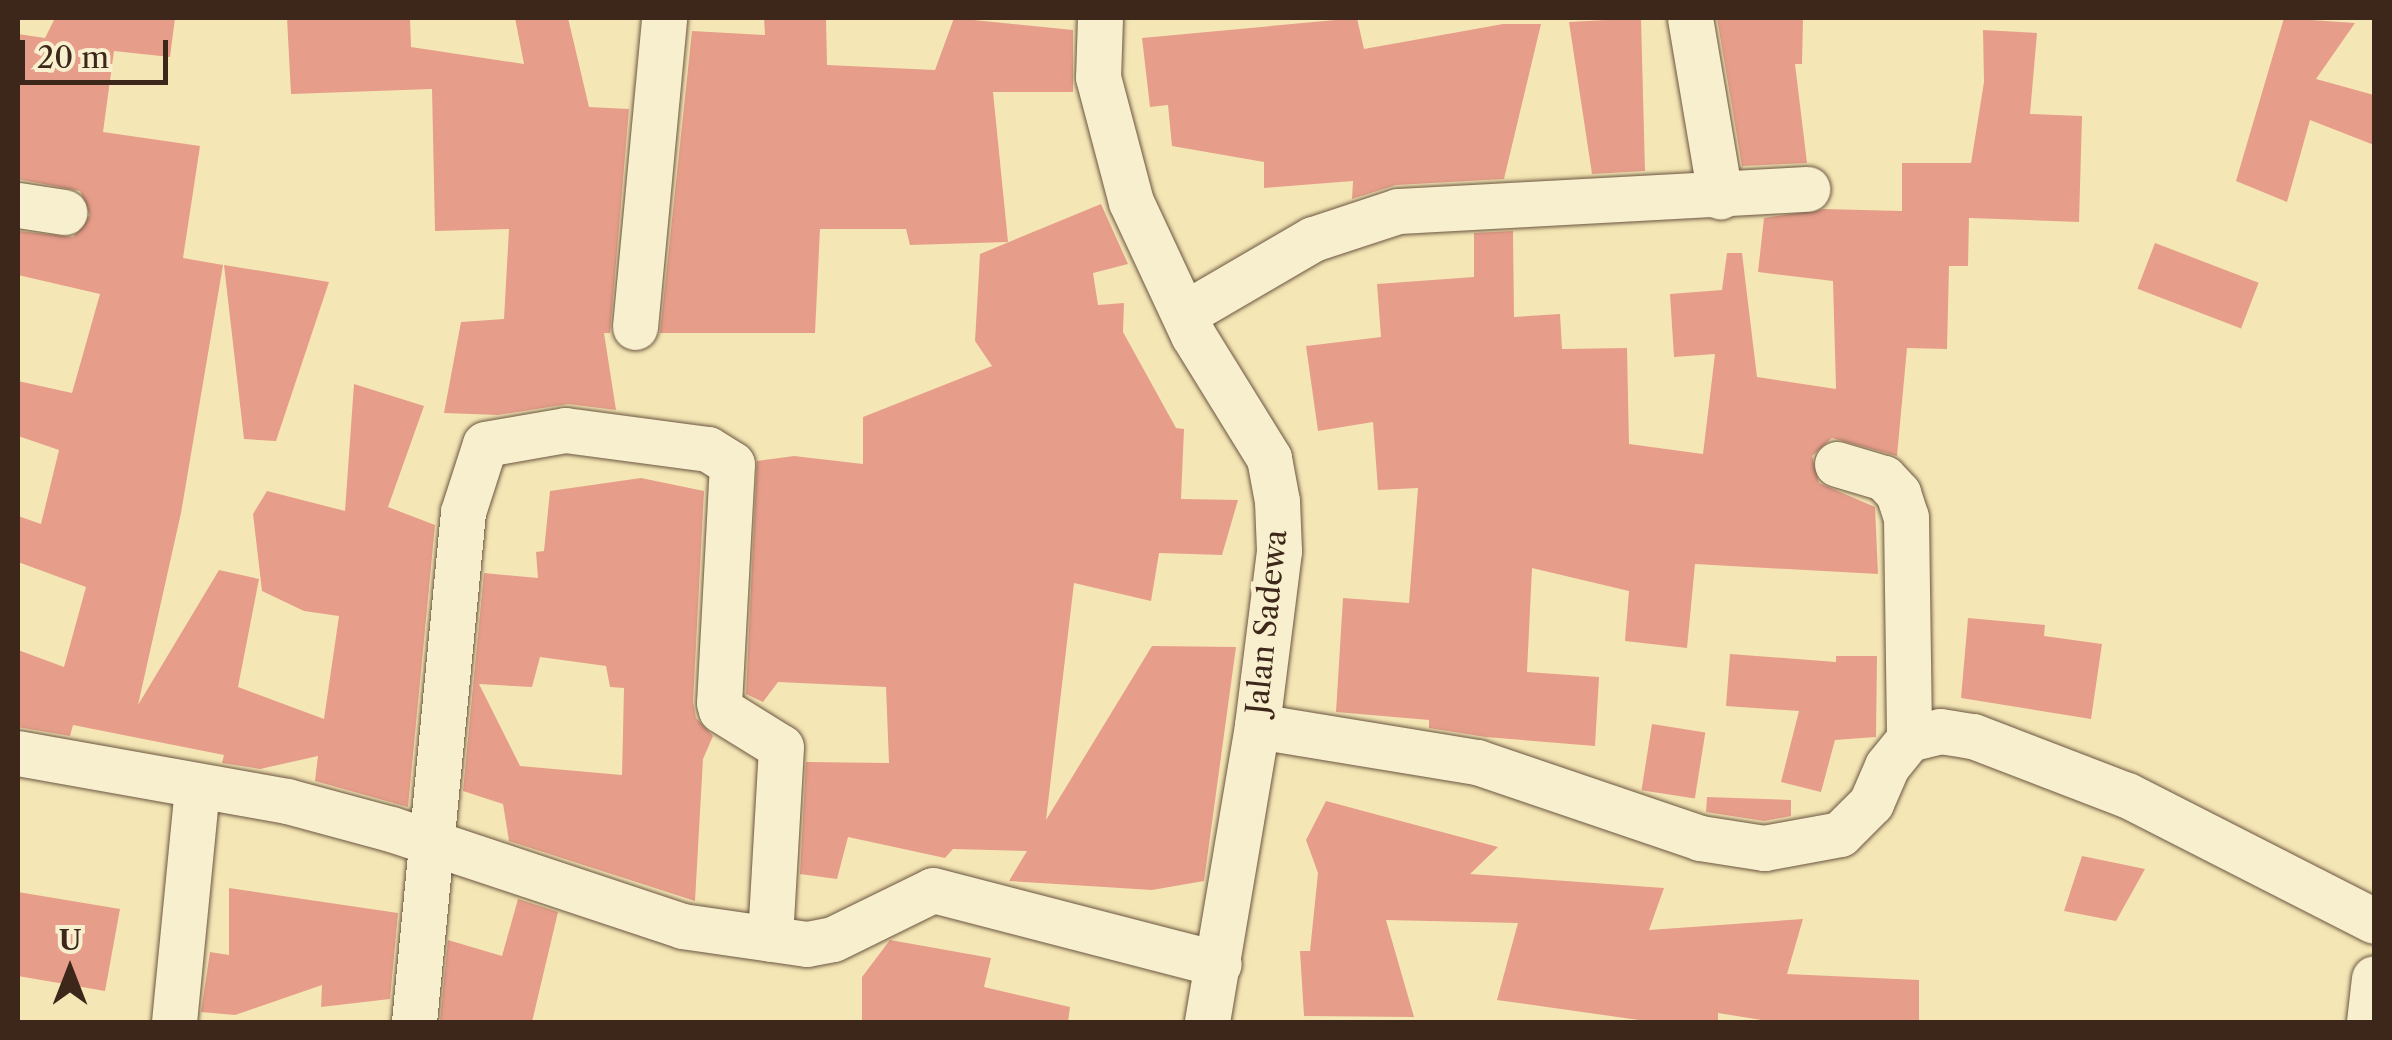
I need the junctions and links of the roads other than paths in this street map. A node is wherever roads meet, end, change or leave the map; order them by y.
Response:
1 (664, 18) edge
2 (1100, 18) edge
3 (1690, 18) edge
4 (1808, 190) dead end
5 (1720, 196) junction
6 (18, 205) edge
7 (64, 212) dead end
8 (1221, 294) junction
9 (634, 326) dead end
10 (1838, 464) dead end
11 (1289, 733) junction
12 (1909, 739) junction
13 (18, 753) edge
14 (198, 786) junction
15 (432, 843) junction
16 (2374, 921) edge
17 (770, 939) junction
18 (1219, 964) junction
19 (2374, 978) edge
20 (174, 1022) edge
21 (414, 1022) edge
22 (1207, 1022) edge
23 (2369, 1022) edge

1 - 9 street
2 - 8 street, Jalan Sadewa
3 - 5 street
4 - 5 street
5 - 8 street
6 - 7 street
8 - 11 street, Jalan Sadewa
10 - 12 street
11 - 12 street
11 - 18 street, Jalan Sadewa
12 - 16 street
13 - 14 street
14 - 15 street
14 - 20 street
15 - 17 street
15 - 17 street
15 - 21 street
17 - 18 street
18 - 22 street, Jalan Sadewa
19 - 23 street

